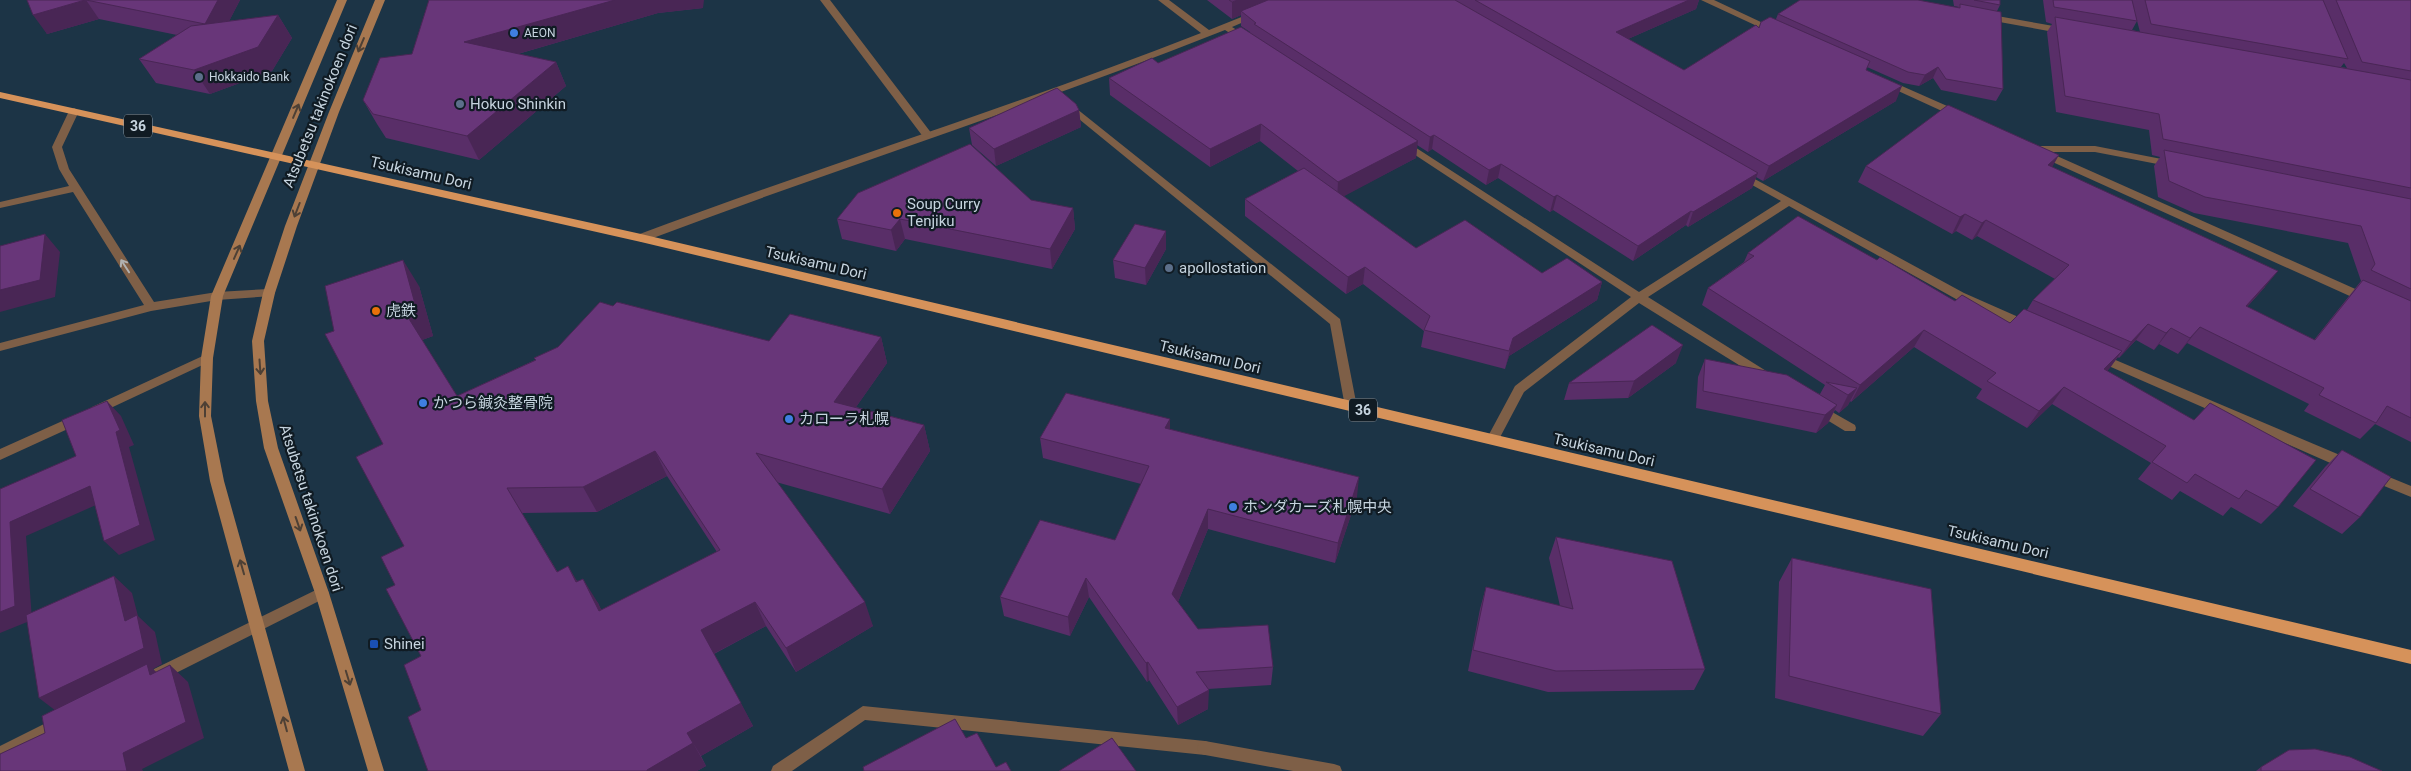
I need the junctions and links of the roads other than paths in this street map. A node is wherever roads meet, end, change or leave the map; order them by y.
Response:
1 (342, 0) edge
2 (380, 0) edge
3 (825, 0) edge
4 (1163, 0) edge
5 (1706, 0) edge
6 (1266, 10) edge
7 (1972, 14) edge
8 (1226, 27) junction
9 (1208, 34) junction
10 (2078, 34) edge
11 (1788, 37) edge
12 (1259, 48) edge
13 (1878, 78) edge
14 (1051, 92) junction
15 (0, 95) edge
16 (74, 111) junction
17 (1969, 120) edge
18 (1391, 135) edge
19 (928, 136) junction
20 (277, 156) junction
21 (314, 164) junction
22 (2181, 166) edge
23 (1728, 167) edge
24 (74, 188) junction
25 (1788, 202) junction
26 (0, 205) edge
27 (642, 238) junction
28 (269, 293) junction
29 (217, 296) junction
30 (1639, 296) junction
31 (2375, 302) edge
32 (152, 307) junction
33 (2041, 332) edge
34 (0, 347) edge
35 (2086, 351) edge
36 (207, 358) junction
37 (1774, 381) edge
38 (1808, 402) edge
39 (1351, 407) junction
40 (1850, 428) dead end
41 (1492, 440) junction
42 (0, 455) edge
43 (2411, 492) edge
44 (322, 594) junction
45 (258, 624) junction
46 (2411, 656) edge
47 (142, 682) edge
48 (71, 718) edge
49 (0, 754) edge
50 (297, 771) edge
51 (376, 771) edge
52 (779, 771) edge
53 (1334, 771) edge

20 -> 1 main road, Atsubetsu takinokoen dori
2 -> 21 main road, Atsubetsu takinokoen dori
3 - 19 street
4 - 9 street
5 - 11 street
6 - 8 street
7 - 10 street
8 - 9 street
8 - 12 street
9 - 14 street
13 - 17 street
14 - 19 street
14 - 39 street
15 - 16 highway, Tsukisamu Dori / 36
16 - 20 highway, Tsukisamu Dori / 36
16 - 24 street
18 - 30 street
19 - 27 street
20 - 21 highway, Tsukisamu Dori / 36
29 -> 20 main road, Atsubetsu takinokoen dori
21 - 27 highway, Tsukisamu Dori / 36
21 -> 28 main road, Atsubetsu takinokoen dori
22 - 31 street
23 - 25 street
24 - 26 street
32 -> 24 street
25 - 30 street
25 - 33 street
27 - 39 highway, Tsukisamu Dori / 36
28 - 29 street
28 -> 44 main road, Atsubetsu takinokoen dori
29 - 32 street
29 - 36 main road, Atsubetsu takinokoen dori
30 - 37 street
30 - 41 street
32 - 34 street
35 - 43 street
36 - 42 street
45 -> 36 main road, Atsubetsu takinokoen dori
38 - 40 street
39 - 41 highway, Tsukisamu Dori / 36
41 - 46 highway, Tsukisamu Dori / 36
44 - 45 street
44 -> 51 main road, Atsubetsu takinokoen dori
45 - 47 street
50 -> 45 main road, Atsubetsu takinokoen dori
48 - 49 street
52 - 53 street

